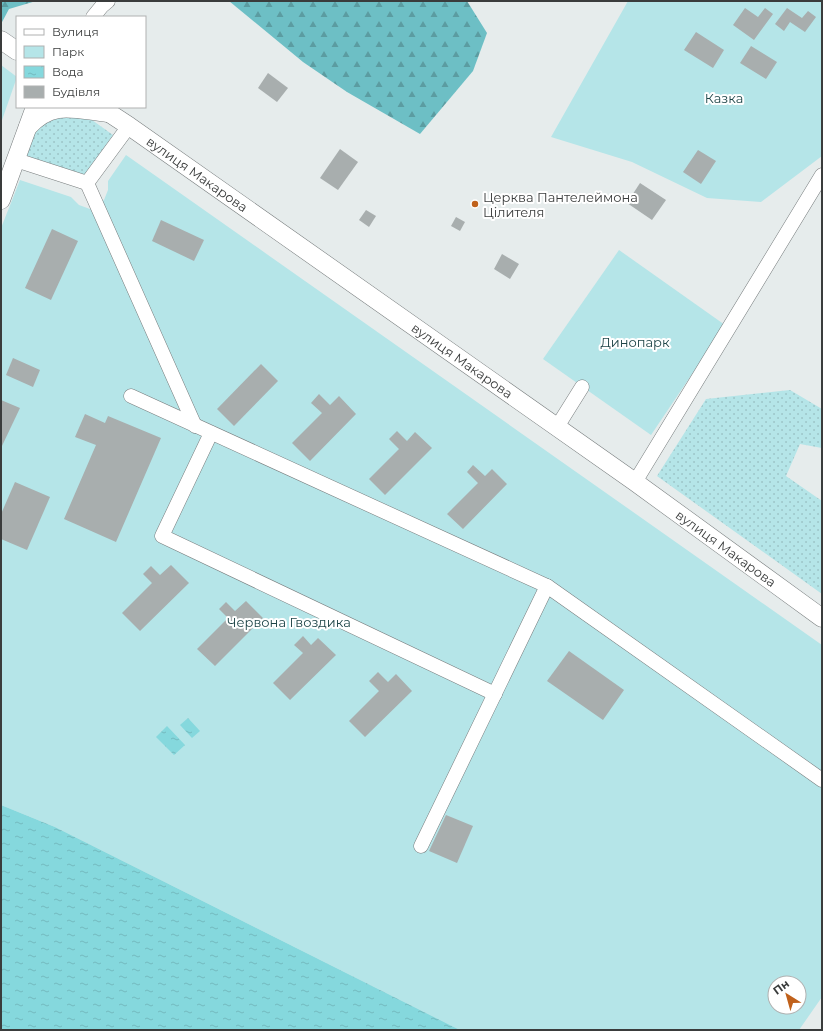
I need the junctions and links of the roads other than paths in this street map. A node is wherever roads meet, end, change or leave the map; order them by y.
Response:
1 (103, 3) edge
2 (94, 16) edge
3 (1, 40) edge
4 (16, 50) edge
5 (35, 108) edge
6 (62, 108) edge
7 (71, 108) edge
8 (104, 110) edge
9 (129, 126) junction
10 (27, 128) junction
11 (16, 160) junction
12 (822, 176) edge
13 (87, 183) junction
14 (1, 200) edge
15 (582, 387) dead end
16 (131, 396) dead end
17 (195, 426) junction
18 (558, 427) junction
19 (211, 433) junction
20 (635, 482) junction
21 (547, 586) junction
22 (822, 618) edge
23 (495, 694) junction
24 (822, 780) edge
25 (421, 846) dead end

1 - 2 street
3 - 4 main road
5 - 10 main road
6 - 10 main road
7 - 8 main road
8 - 9 main road, вулиця Макарова
9 - 13 street
9 - 18 main road, вулиця Макарова
10 - 11 main road
11 - 13 street
11 - 14 main road
12 - 20 street
13 - 17 street
15 - 18 street
16 - 17 street
17 - 19 street
18 - 20 main road, вулиця Макарова
19 - 21 street
19 - 23 street
20 - 22 main road, вулиця Макарова
21 - 23 street
21 - 24 street
23 - 25 street

